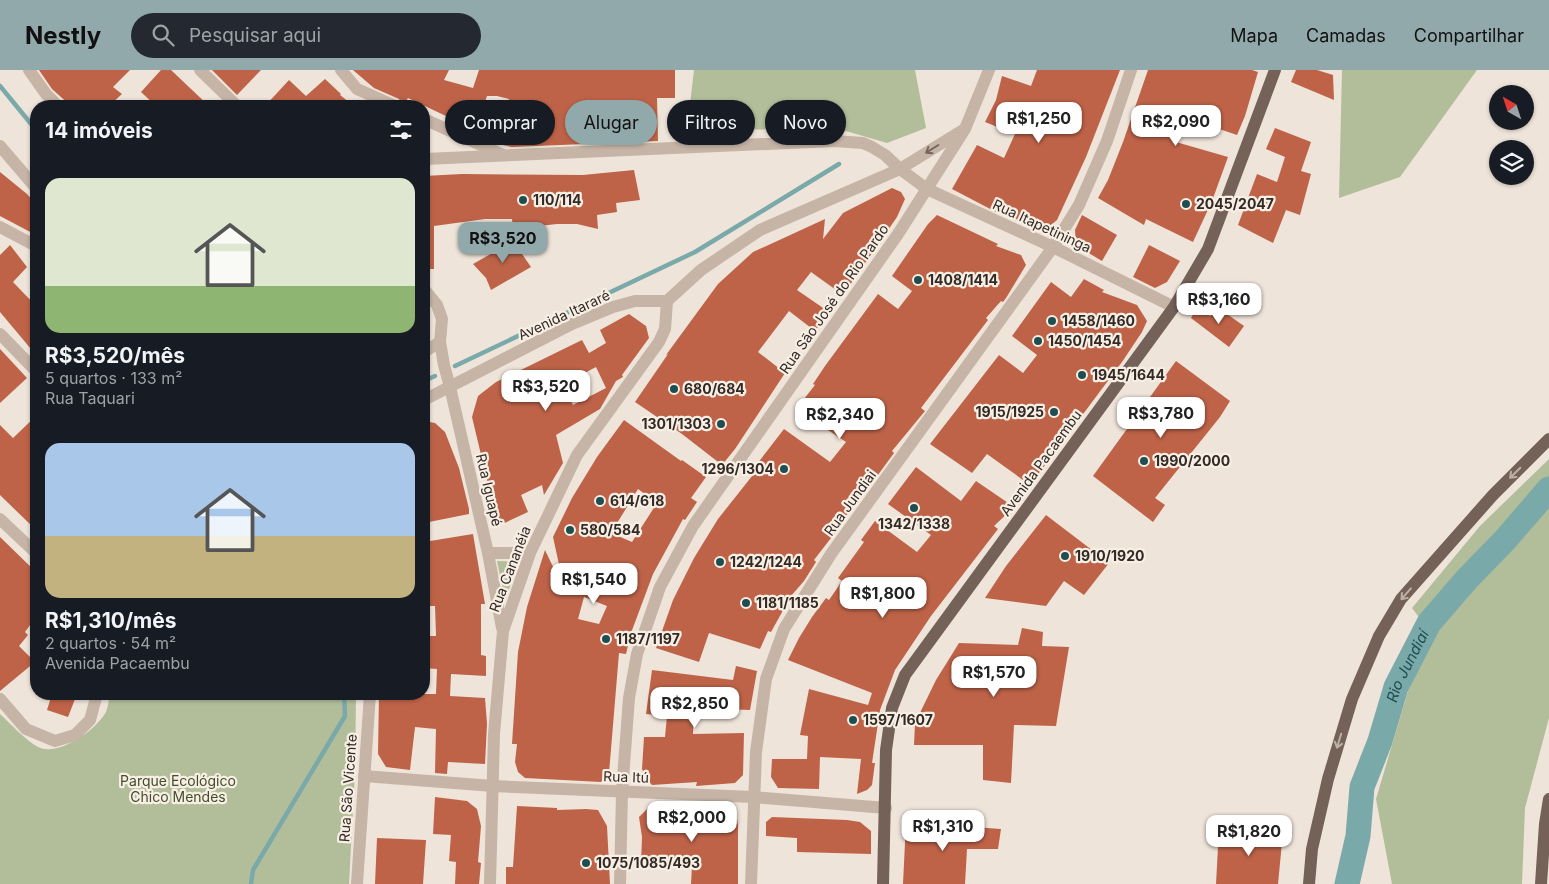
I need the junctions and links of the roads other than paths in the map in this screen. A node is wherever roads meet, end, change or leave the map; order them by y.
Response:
1 (30, 70) edge
2 (200, 70) edge
3 (341, 70) edge
4 (989, 70) edge
5 (1131, 70) edge
6 (1275, 70) edge
7 (52, 100) edge
8 (231, 100) edge
9 (382, 100) edge
10 (430, 122) edge
11 (965, 129) junction
12 (0, 146) edge
13 (503, 155) junction
14 (430, 159) edge
15 (900, 169) junction
16 (30, 181) edge
17 (927, 189) junction
18 (0, 227) edge
19 (30, 243) edge
20 (1053, 247) junction
21 (430, 296) edge
22 (668, 301) junction
23 (1174, 307) junction
24 (0, 334) edge
25 (440, 342) junction
26 (430, 348) edge
27 (30, 365) edge
28 (450, 386) junction
29 (430, 397) edge
30 (1549, 439) edge
31 (0, 519) edge
32 (30, 547) edge
33 (488, 553) junction
34 (530, 554) junction
35 (503, 631) junction
36 (0, 699) edge
37 (96, 700) edge
38 (370, 700) edge
39 (364, 776) junction
40 (493, 786) junction
41 (622, 792) junction
42 (753, 797) junction
43 (1549, 799) edge
44 (886, 808) junction
45 (357, 884) edge
46 (490, 884) edge
47 (620, 884) edge
48 (751, 884) edge
49 (883, 884) edge
50 (1309, 884) edge
51 (1540, 884) edge

1 - 7 street
2 - 8 street
3 - 9 street
4 - 11 street, Rua São José do Rio Pardo
5 - 20 street, Rua Jundiai
6 - 23 main road, Avenida Pacaembu
10 - 13 street
11 -> 15 street
11 - 17 street, Rua São José do Rio Pardo
12 - 16 street
13 - 14 street, Rua Itapetininga
13 - 15 street, Rua Itapetininga
15 - 17 street, Rua Itapetininga
15 - 22 street
17 - 20 street, Rua Itapetininga
17 - 41 street, Rua São José do Rio Pardo
18 - 19 street
20 - 23 street, Rua Itapetininga
20 - 42 street, Rua Jundiai
21 - 25 street, Rua Iguapé
22 - 28 street, Avenida Itararé
22 - 34 street, Rua Cananéia
23 - 44 main road, Avenida Pacaembu
24 - 27 street
25 - 26 street
25 - 28 street, Rua Iguapé
28 - 29 street, Avenida Itararé
28 - 33 street, Rua Iguapé
30 -> 50 main road
31 - 32 street
33 - 34 street
33 - 35 street, Rua Iguapé
34 - 35 street, Rua Cananéia
35 - 40 street, Rua Cananéia
36 - 37 street
38 - 39 street, Rua São Vicente
39 - 40 street, Rua Itú
39 - 45 street, Rua São Vicente
40 - 41 street, Rua Itú
40 - 46 street, Rua Cananéia
41 - 42 street, Rua Itú
41 - 47 street, Rua São José do Rio Pardo
42 - 44 street, Rua Itú
42 - 48 street, Rua Jundiai
43 - 51 main road
44 - 49 main road, Avenida Pacaembu

